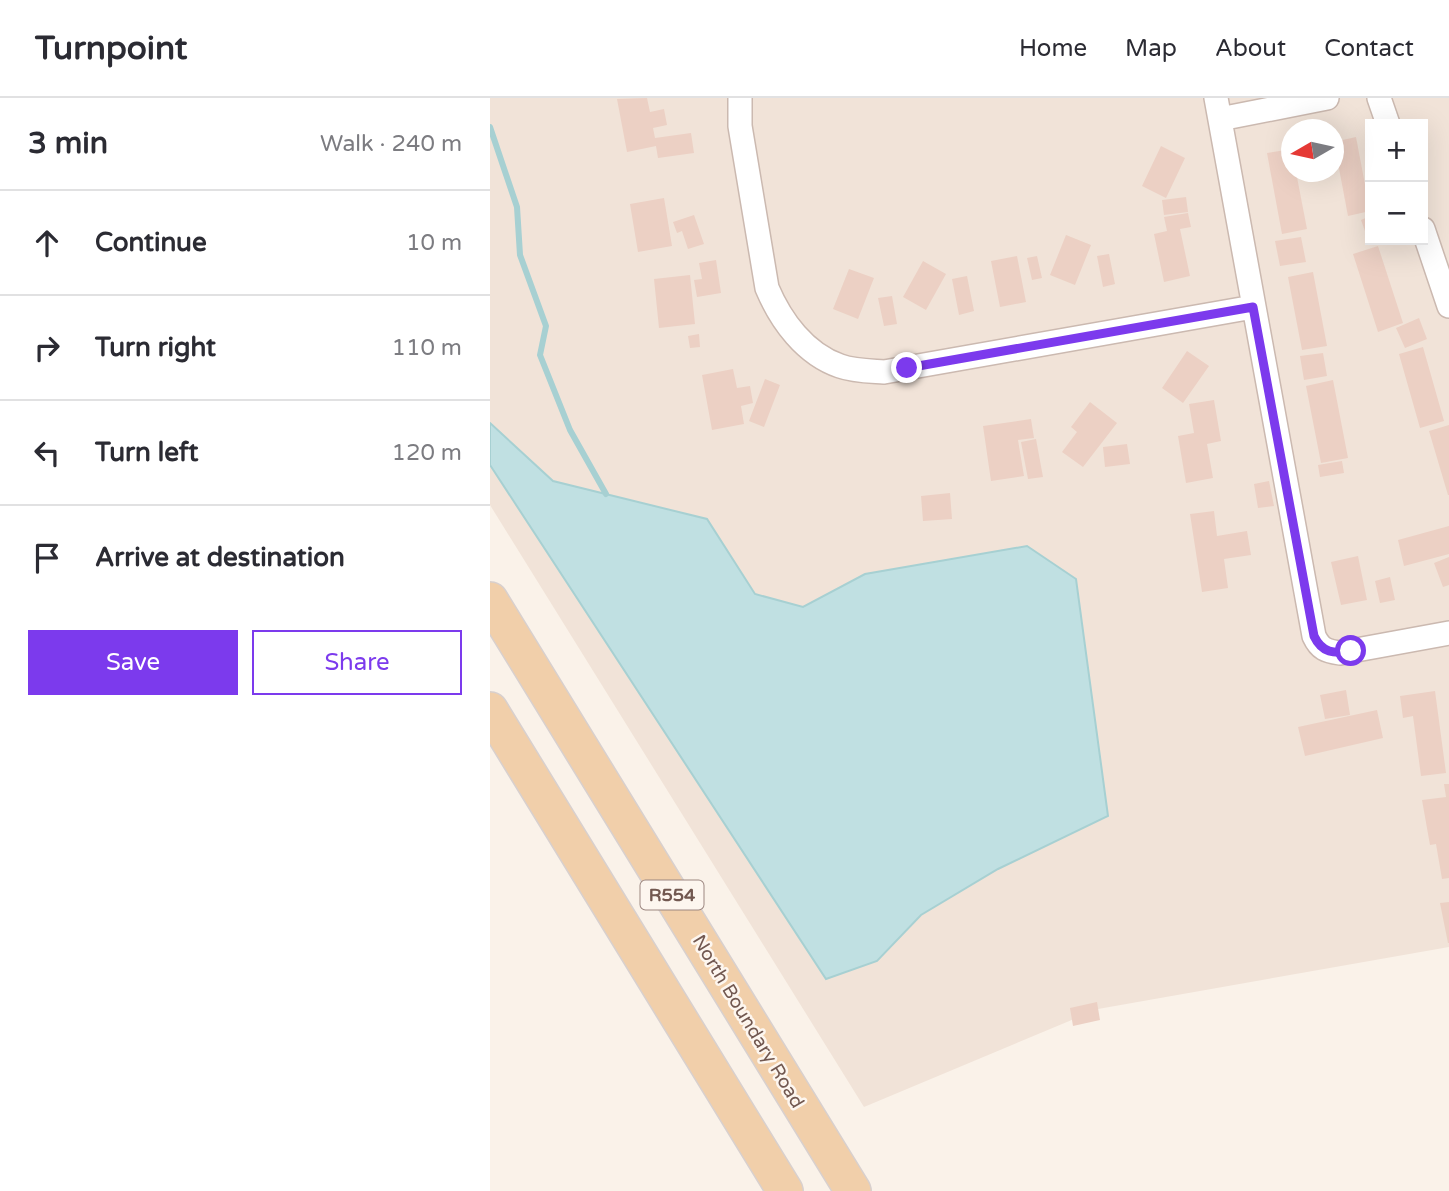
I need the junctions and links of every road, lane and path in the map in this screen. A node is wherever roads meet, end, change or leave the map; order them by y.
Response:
1 (740, 98) edge
2 (1327, 98) edge
3 (1379, 98) edge
4 (1218, 108) edge
5 (1386, 119) edge
6 (1428, 244) edge
7 (1449, 306) edge
8 (1253, 307) junction
9 (490, 600) edge
10 (1449, 633) edge
11 (490, 710) edge
12 (785, 1191) edge
13 (853, 1191) edge

1 - 8 street
2 - 4 street
3 - 5 street
4 - 8 street
6 - 7 street
8 - 10 street
9 - 13 main road, North Boundary Road / R554
11 - 12 main road, R554

